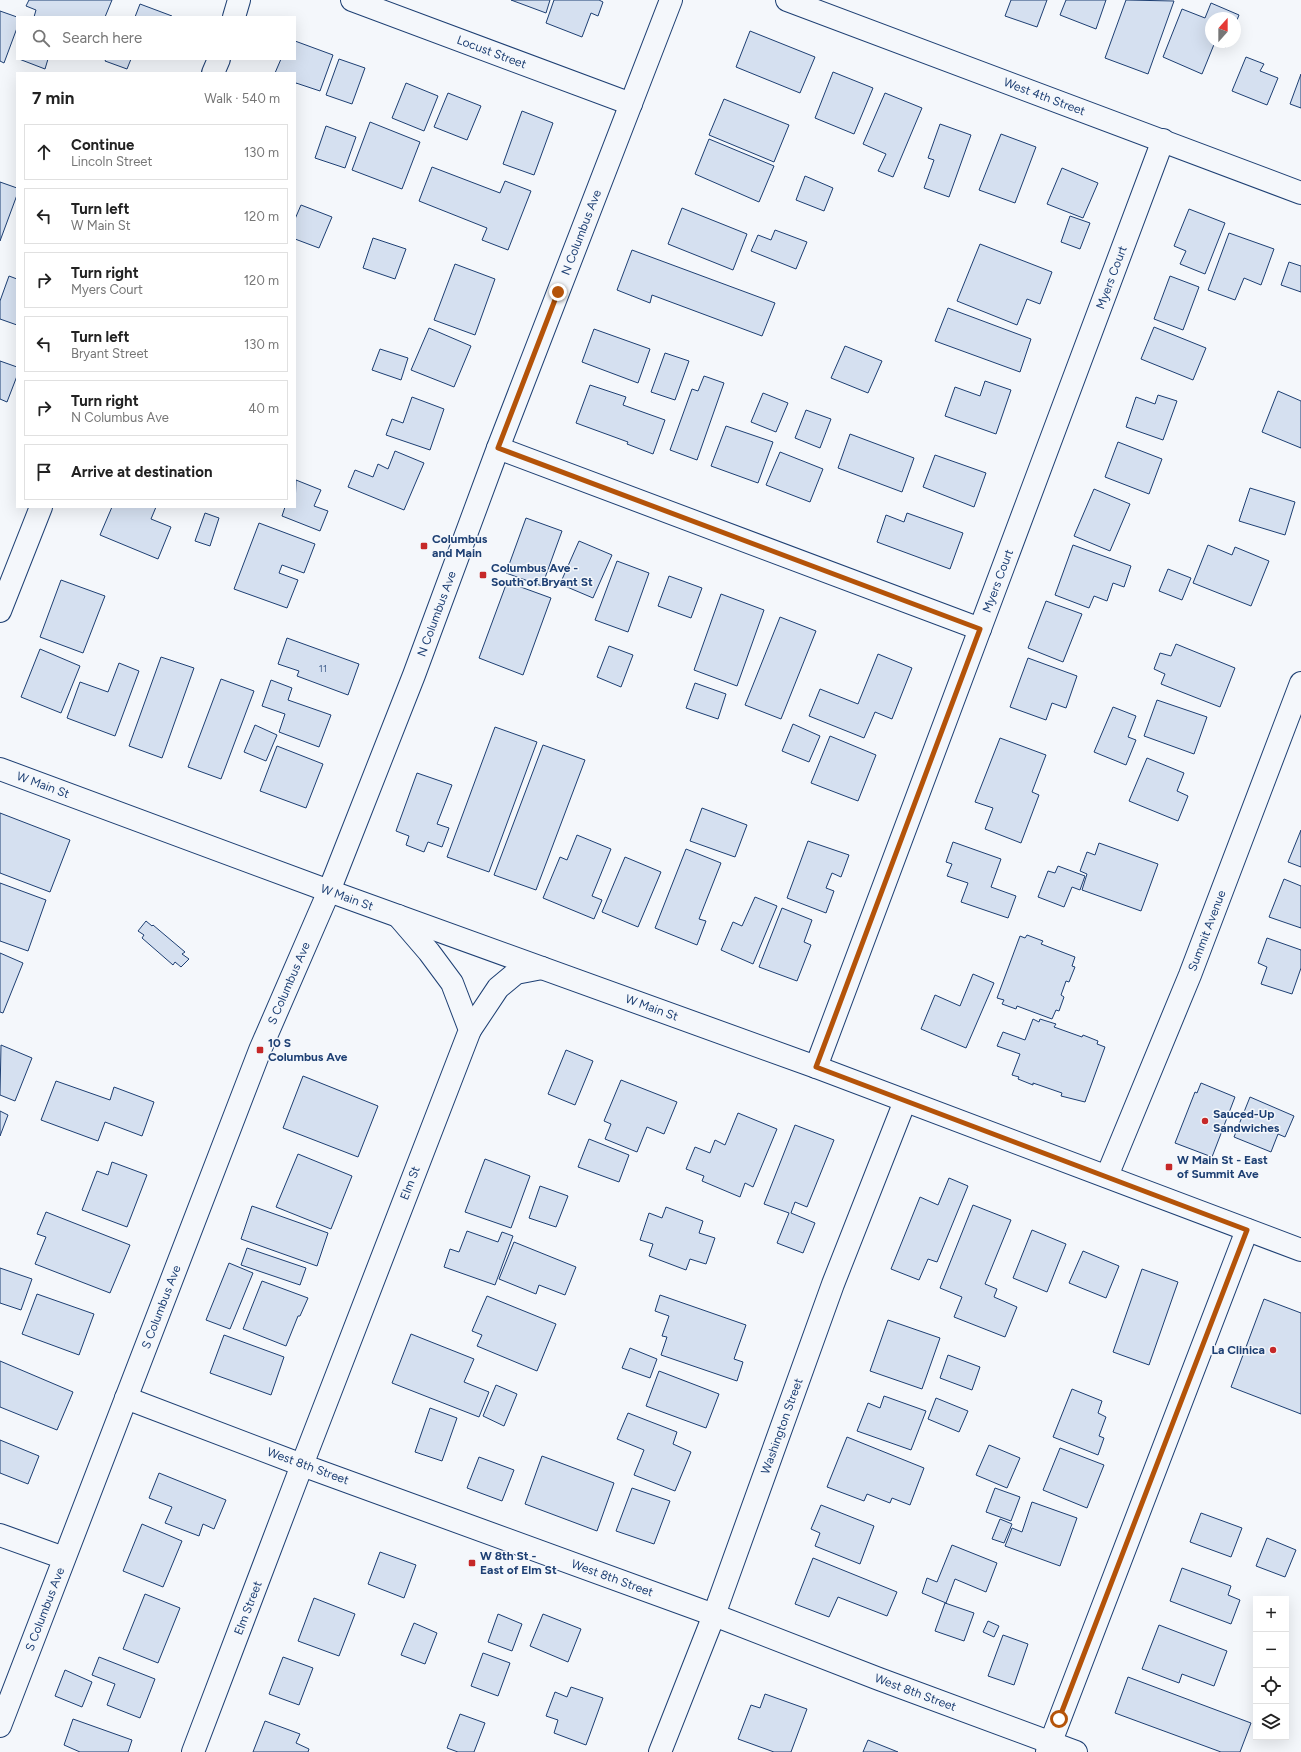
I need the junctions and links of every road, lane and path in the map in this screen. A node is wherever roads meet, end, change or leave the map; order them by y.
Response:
1 (239, 0) edge
2 (352, 0) edge
3 (671, 0) edge
4 (787, 0) edge
5 (234, 16) edge
6 (219, 60) edge
7 (214, 72) edge
8 (631, 104) junction
9 (1163, 140) junction
10 (1301, 193) edge
11 (498, 448) junction
12 (41, 508) edge
13 (0, 611) edge
14 (980, 629) junction
15 (1301, 683) edge
16 (0, 768) edge
17 (329, 891) junction
18 (398, 916) junction
19 (542, 968) junction
20 (470, 1030) junction
21 (816, 1067) junction
22 (905, 1100) junction
23 (1107, 1176) junction
24 (1247, 1230) junction
25 (1301, 1250) edge
26 (126, 1398) junction
27 (302, 1464) junction
28 (0, 1535) edge
29 (64, 1558) junction
30 (714, 1615) junction
31 (0, 1726) edge
32 (1048, 1747) edge
33 (193, 1752) edge
34 (660, 1752) edge
35 (1076, 1752) edge

1 - 5 street
2 - 8 street, Locust Street
3 - 8 street, N Columbus Ave
4 - 9 street, West 4th Street
6 - 7 street
8 - 11 street, N Columbus Ave
9 - 10 street, West 4th Street
9 - 14 street, Myers Court
11 - 14 street
11 - 17 street, N Columbus Ave
12 - 13 street
14 - 21 street, Myers Court
15 - 23 street, Summit Avenue
16 - 17 street, W Main St
17 - 18 street, W Main St
17 - 26 street, S Columbus Ave
18 - 19 street, W Main St
18 - 20 street
19 - 20 street, Elm St
19 - 21 street, W Main St
20 - 27 street, Elm St
21 - 22 street, W Main St
22 - 23 street, W Main St
22 - 30 street, Washington Street
23 - 24 street, W Main St
24 - 25 street, W Main St
24 - 32 street
26 - 27 street, West 8th Street
26 - 29 street, S Columbus Ave
27 - 30 street, West 8th Street
27 - 33 street, Elm Street
28 - 29 street
29 - 31 street, S Columbus Ave
30 - 32 street, West 8th Street
30 - 34 street, Washington Street
32 - 35 street, West 8th Street

